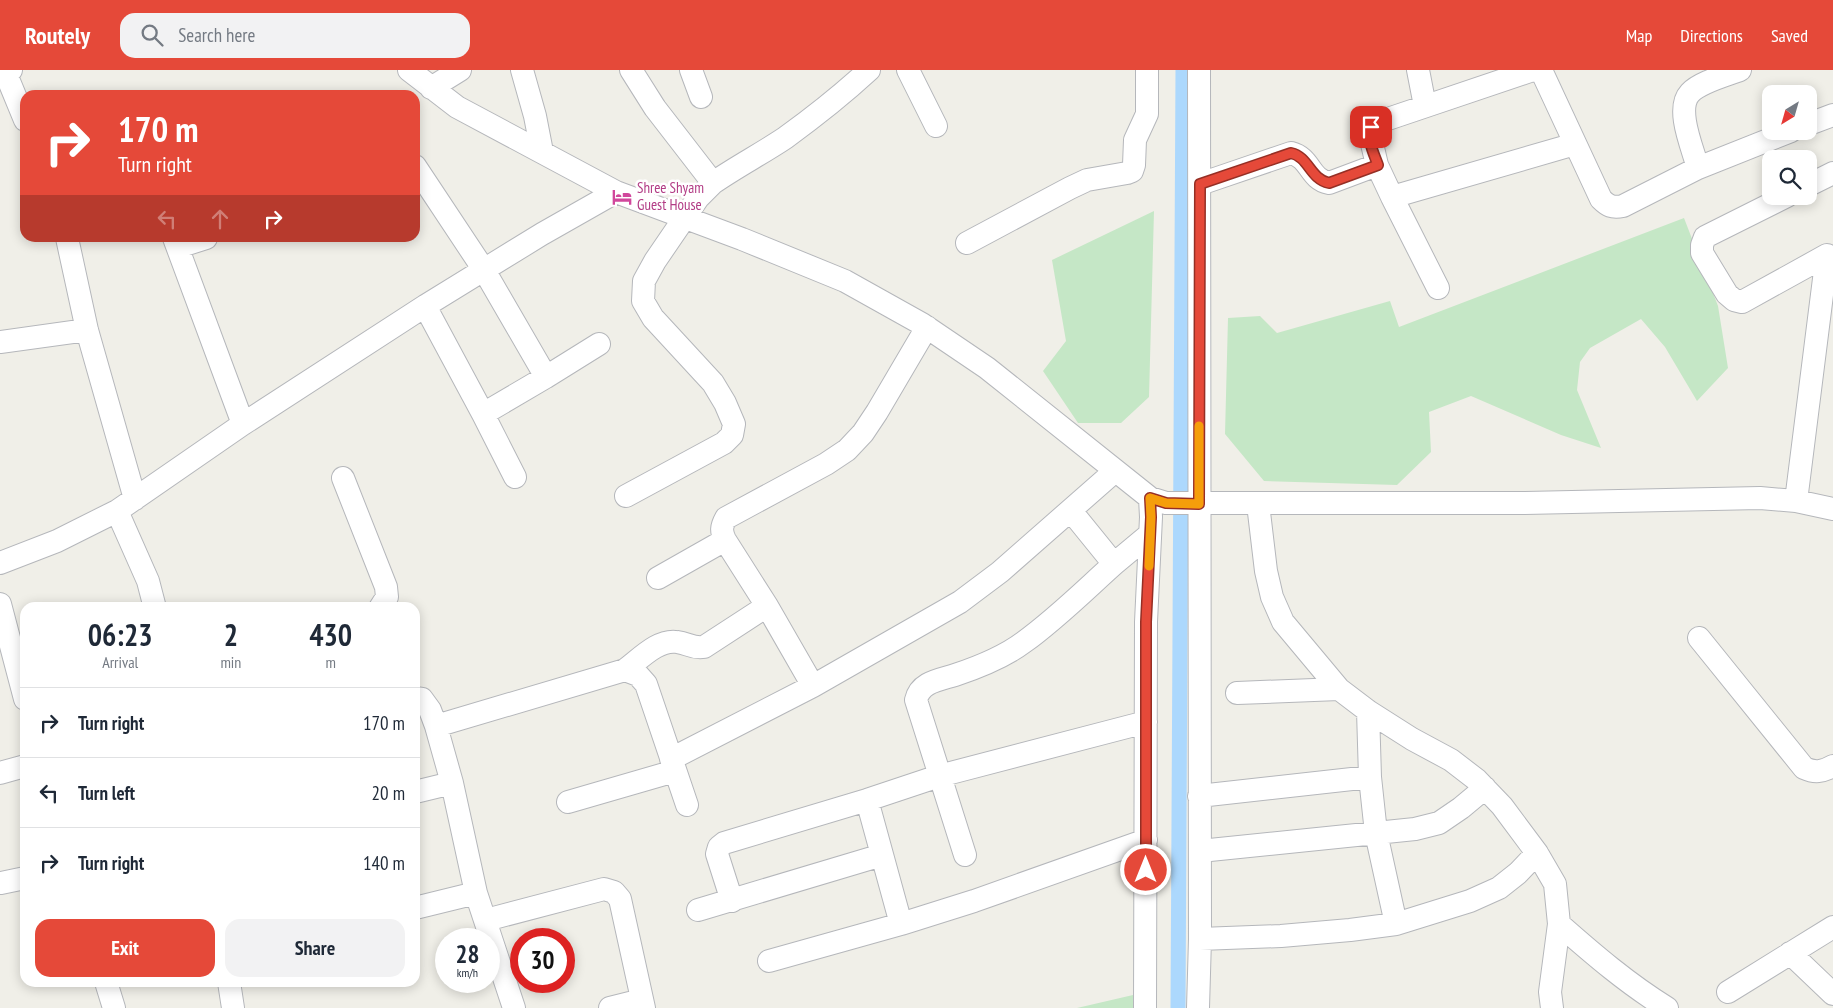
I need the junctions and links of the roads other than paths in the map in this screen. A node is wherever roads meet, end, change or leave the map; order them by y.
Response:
1 (408, 70) edge
2 (460, 70) edge
3 (522, 70) edge
4 (632, 70) edge
5 (691, 70) edge
6 (869, 70) edge
7 (908, 70) edge
8 (1147, 70) edge
9 (1199, 70) edge
10 (1418, 70) edge
11 (1533, 70) edge
12 (1541, 70) edge
13 (1740, 70) edge
14 (6, 74) edge
15 (1698, 78) edge
16 (431, 88) junction
17 (701, 98) dead end
18 (1425, 106) junction
19 (20, 108) edge
20 (1833, 115) edge
21 (1818, 121) edge
22 (936, 126) dead end
23 (1768, 140) edge
24 (1575, 144) junction
25 (542, 152) junction
26 (1378, 165) junction
27 (1698, 168) junction
28 (1833, 173) edge
29 (420, 174) edge
30 (1817, 181) edge
31 (713, 183) junction
32 (1200, 184) junction
33 (616, 192) junction
34 (1392, 197) junction
35 (1769, 205) edge
36 (684, 218) junction
37 (68, 242) edge
38 (176, 242) edge
39 (967, 243) dead end
40 (1830, 253) edge
41 (484, 270) junction
42 (1438, 288) dead end
43 (1828, 291) edge
44 (425, 306) junction
45 (927, 327) junction
46 (87, 330) junction
47 (0, 342) edge
48 (599, 344) dead end
49 (546, 377) junction
50 (483, 414) junction
51 (243, 424) junction
52 (1115, 471) junction
53 (343, 478) dead end
54 (515, 478) dead end
55 (626, 496) dead end
56 (1158, 500) junction
57 (1796, 501) junction
58 (126, 504) junction
59 (1194, 504) junction
60 (1258, 504) junction
61 (1833, 510) edge
62 (1070, 511) junction
63 (1150, 534) junction
64 (726, 540) junction
65 (0, 563) edge
66 (1114, 564) junction
67 (658, 578) dead end
68 (153, 602) edge
69 (384, 602) edge
70 (0, 604) edge
71 (767, 606) junction
72 (1699, 638) dead end
73 (14, 664) edge
74 (625, 670) junction
75 (20, 683) edge
76 (813, 686) junction
77 (1339, 688) junction
78 (1237, 693) dead end
79 (420, 699) edge
80 (1368, 711) junction
81 (1146, 722) junction
82 (436, 726) junction
83 (673, 765) junction
84 (1833, 766) edge
85 (20, 767) edge
86 (0, 773) edge
87 (939, 776) junction
88 (1370, 778) junction
89 (452, 783) junction
90 (1485, 788) junction
91 (420, 791) edge
92 (1199, 796) junction
93 (867, 800) junction
94 (568, 802) dead end
95 (687, 805) dead end
96 (1376, 833) junction
97 (1146, 840) junction
98 (1200, 851) junction
99 (1537, 853) junction
100 (882, 855) junction
101 (965, 855) dead end
102 (20, 879) edge
103 (1, 883) edge
104 (476, 893) junction
105 (732, 901) junction
106 (420, 907) edge
107 (698, 910) dead end
108 (486, 920) junction
109 (900, 924) junction
110 (1396, 924) junction
111 (1559, 924) junction
112 (1833, 927) edge
113 (1200, 939) junction
114 (1790, 953) junction
115 (769, 961) dead end
116 (108, 987) edge
117 (230, 987) edge
118 (1728, 992) dead end
119 (1833, 994) edge
120 (643, 1004) edge
121 (1658, 1005) edge
122 (114, 1008) edge
123 (234, 1008) edge
124 (514, 1008) edge
125 (610, 1008) edge
126 (1145, 1008) edge
127 (1198, 1008) edge
128 (1552, 1008) edge

1 - 16 street
2 - 16 street
3 - 25 street
4 - 31 street
5 - 17 street
6 - 31 street
7 - 22 street
8 - 39 street
9 - 32 street
10 - 18 street
11 - 18 street
12 - 24 street
13 - 15 street
14 - 19 street
15 - 27 street
16 - 25 street
18 - 26 street
20 - 21 street
23 - 27 street
24 - 27 street
24 - 34 street
25 - 33 street
26 - 32 street
26 - 34 street
28 - 30 street
29 - 41 street
31 - 36 street
32 - 59 street
33 - 36 street
33 - 41 street
34 - 42 street
35 - 40 street
36 - 45 street
36 - 55 street
37 - 46 street
38 - 51 street
40 - 43 street
41 - 44 street
41 - 49 street
43 - 57 street
44 - 50 street
44 - 51 street
45 - 52 street
45 - 64 street
46 - 47 street
46 - 58 street
48 - 49 street
49 - 50 street
50 - 54 street
51 - 58 street
52 - 56 street
52 - 62 street
53 - 69 street
56 - 59 street
56 - 63 street
57 - 60 street
57 - 61 street
58 - 65 street
58 - 68 street
59 - 60 street
59 - 92 street
60 - 77 street
62 - 66 street
62 - 76 street
63 - 66 street
63 - 81 street
64 - 67 street
64 - 71 street
66 - 87 street
70 - 73 street
71 - 74 street
71 - 76 street
72 - 84 street
73 - 75 street
74 - 82 street
74 - 83 street
76 - 83 street
77 - 78 street
77 - 80 street
79 - 82 street
80 - 88 street
80 - 90 street
81 - 87 street
81 - 97 street
82 - 89 street
83 - 94 street
83 - 95 street
85 - 86 street
87 - 93 street
87 - 101 street
88 - 92 street
88 - 96 street
89 - 91 street
89 - 104 street
90 - 96 street
90 - 99 street
92 - 98 street
93 - 100 street
93 - 105 street
96 - 98 street
96 - 110 street
97 - 109 street
97 - 126 street
98 - 113 street
99 - 110 street
99 - 111 street
100 - 105 street
100 - 109 street
102 - 103 street
104 - 106 street
104 - 108 street
105 - 107 street
108 - 120 street
108 - 124 street
109 - 115 street
110 - 113 street
111 - 121 street
111 - 128 street
112 - 114 street
113 - 127 street
114 - 118 street
114 - 119 street
116 - 122 street
117 - 123 street
120 - 125 street

